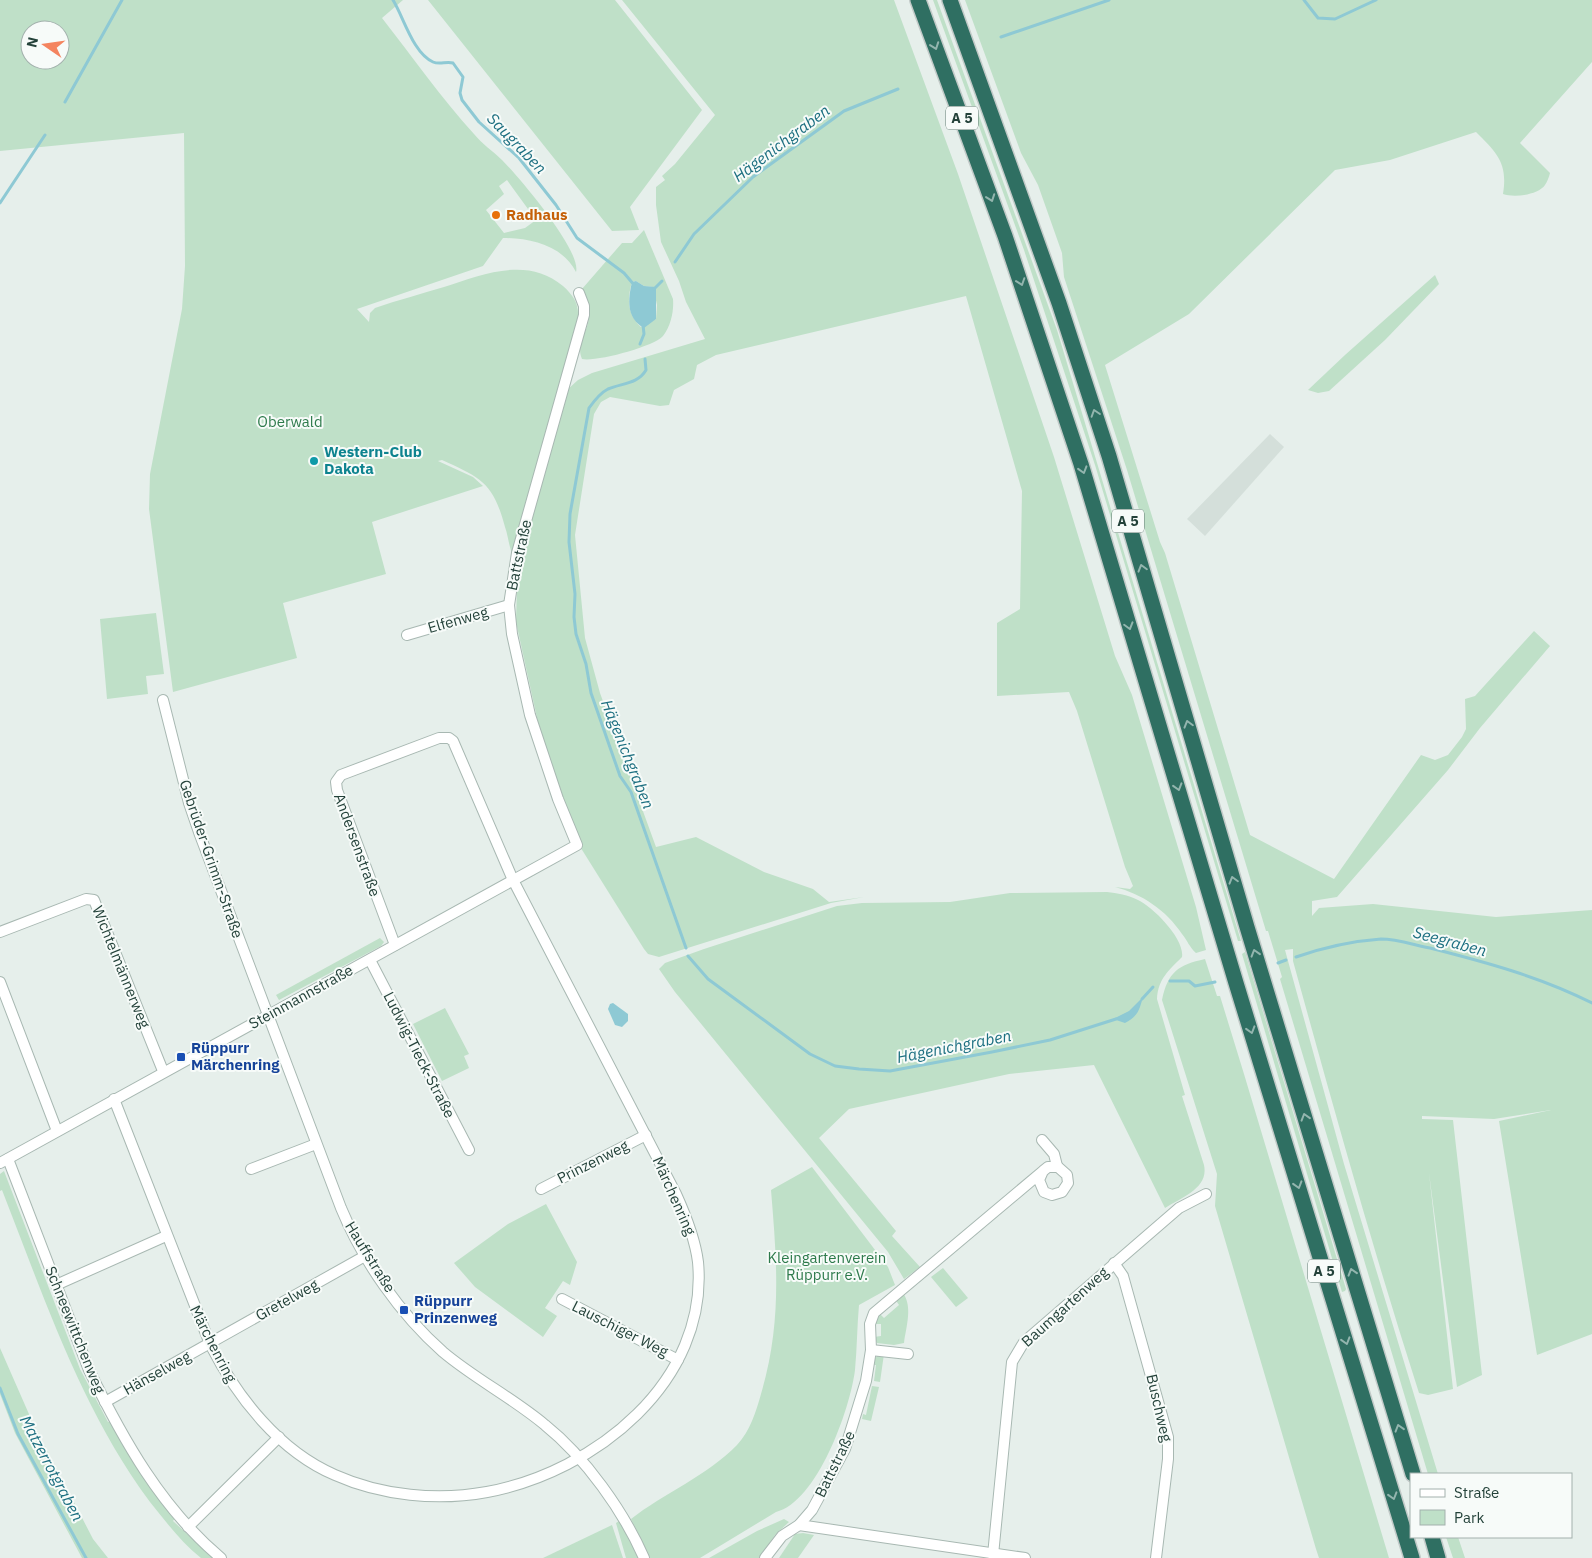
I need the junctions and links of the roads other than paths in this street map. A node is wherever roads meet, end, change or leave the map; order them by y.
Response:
1 (918, 0) edge
2 (950, 0) edge
3 (579, 294) dead end
4 (509, 605) junction
5 (408, 635) dead end
6 (163, 700) dead end
7 (577, 846) joint
8 (513, 880) junction
9 (0, 932) edge
10 (395, 945) junction
11 (370, 960) junction
12 (0, 982) edge
13 (267, 1016) junction
14 (163, 1072) junction
15 (114, 1100) junction
16 (57, 1131) junction
17 (646, 1136) junction
18 (1042, 1140) dead end
19 (316, 1144) junction
20 (469, 1150) dead end
21 (4, 1161) edge
22 (1057, 1166) junction
23 (251, 1169) dead end
24 (1043, 1171) junction
25 (541, 1189) dead end
26 (1206, 1194) dead end
27 (166, 1236) junction
28 (365, 1256) junction
29 (1114, 1263) junction
30 (56, 1285) junction
31 (562, 1299) dead end
32 (210, 1344) junction
33 (871, 1350) junction
34 (908, 1354) dead end
35 (678, 1360) junction
36 (104, 1402) junction
37 (279, 1437) junction
38 (579, 1458) junction
39 (1413, 1473) edge
40 (799, 1525) junction
41 (188, 1526) junction
42 (1432, 1538) edge
43 (993, 1555) junction
44 (221, 1558) edge
45 (644, 1558) edge
46 (765, 1558) edge
47 (1025, 1558) edge
48 (1156, 1558) edge
49 (1412, 1558) edge
50 (1438, 1558) edge

1 -> 49 highway, A 5
39 -> 2 highway, A 5
3 - 4 street, Battstraße
4 - 5 street, Elfenweg
4 - 7 street, Battstraße
6 - 13 street, Gebrüder-Grimm-Straße
7 - 8 street, Steinmannstraße
8 - 10 street, Steinmannstraße
8 - 10 street, Andersenstraße
8 - 17 street, Märchenring
9 - 14 street, Wichtelmännerweg
10 - 11 street, Steinmannstraße
11 - 13 street, Steinmannstraße
11 - 20 street, Ludwig-Tieck-Straße
12 - 16 street
13 - 14 street, Steinmannstraße
13 - 19 street, Hauffstraße
14 - 15 street, Steinmannstraße
15 - 16 street, Steinmannstraße
15 - 27 street, Märchenring
16 - 21 street, Steinmannstraße
17 - 25 street, Prinzenweg
17 - 35 street, Märchenring
18 - 22 street
19 - 23 street
19 - 28 street, Hauffstraße
21 - 30 street, Schneewittchenweg
22 - 24 street
22 - 24 street
24 - 33 street, Battstraße
26 - 29 street, Baumgartenweg
27 - 30 street
27 - 32 street, Märchenring
28 - 32 street, Gretelweg
28 - 38 street, Hauffstraße
29 - 43 street, Baumgartenweg
29 - 48 street, Buschweg
30 - 36 street, Schneewittchenweg
31 - 35 street, Lauschiger Weg
32 - 36 street, Hänselweg
32 - 37 street, Märchenring
33 - 34 street
33 - 40 street, Battstraße
35 - 38 street, Märchenring
36 - 41 street, Schneewittchenweg
37 - 38 street, Märchenring
37 - 41 street
38 - 45 street, Hauffstraße
40 - 43 street
40 - 46 street, Battstraße
41 - 44 street, Schneewittchenweg
42 - 50 highway
43 - 47 street

